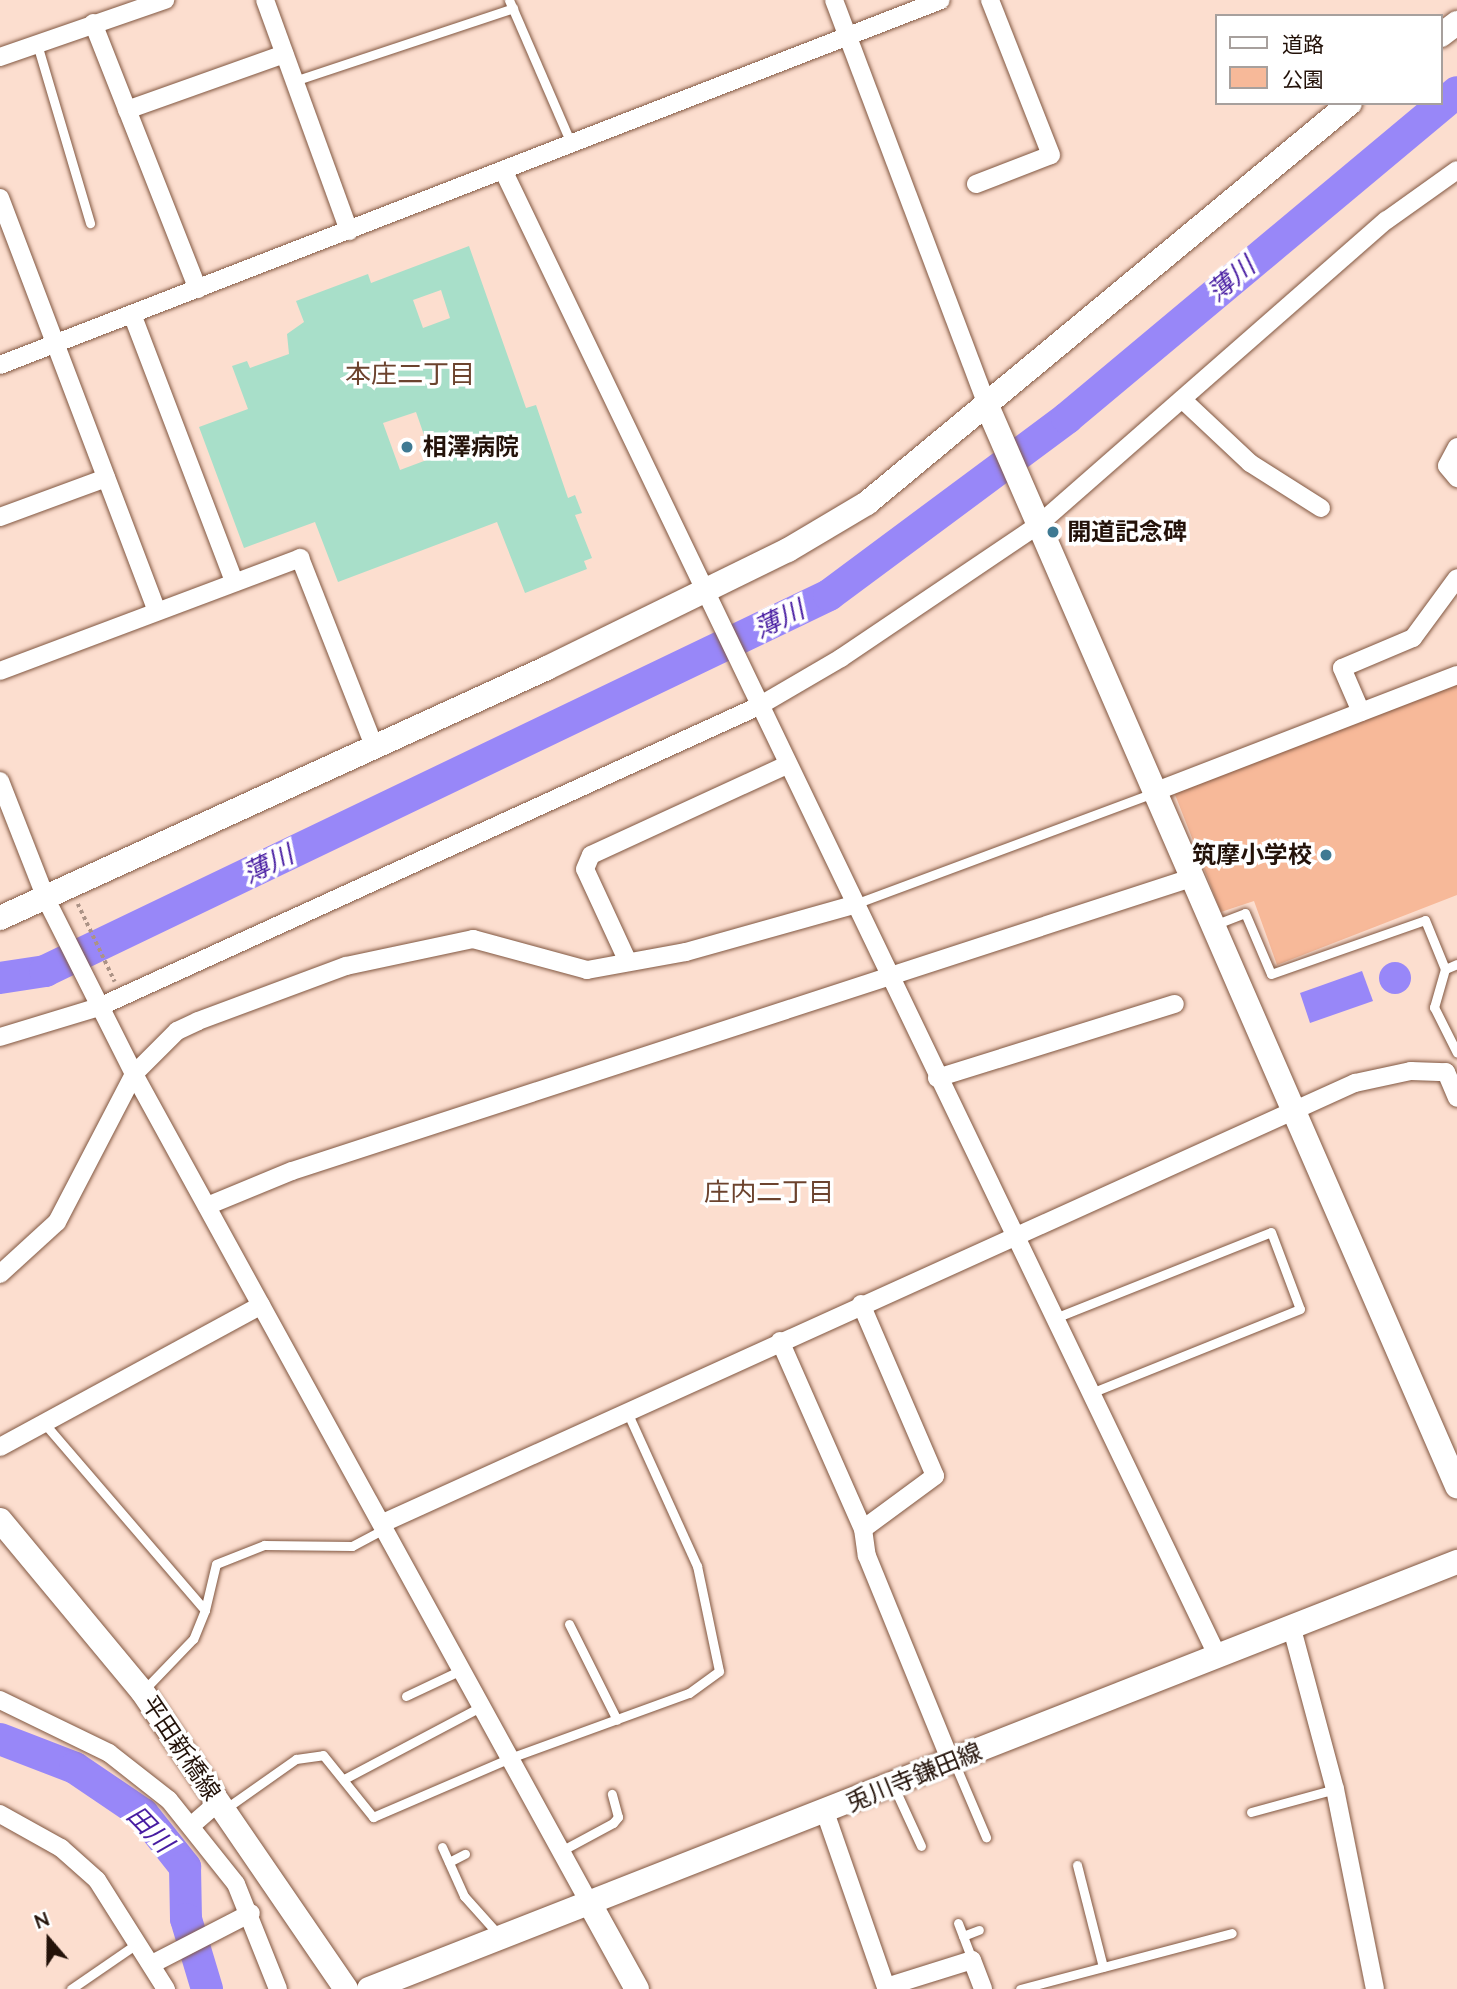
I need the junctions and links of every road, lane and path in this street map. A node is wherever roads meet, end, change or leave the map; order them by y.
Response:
1 (165, 0) edge
2 (265, 0) edge
3 (834, 0) edge
4 (941, 0) edge
5 (990, 0) edge
6 (511, 4) edge
7 (120, 7) edge
8 (93, 23) junction
9 (847, 36) junction
10 (37, 44) junction
11 (284, 54) junction
12 (0, 57) edge
13 (294, 81) junction
14 (1347, 105) edge
15 (127, 110) junction
16 (571, 143) junction
17 (503, 170) junction
18 (1457, 170) edge
19 (976, 184) dead end
20 (0, 198) edge
21 (90, 223) dead end
22 (349, 231) junction
23 (198, 289) junction
24 (132, 314) junction
25 (56, 344) junction
26 (0, 365) edge
27 (1184, 401) junction
28 (991, 414) junction
29 (1457, 447) edge
30 (106, 478) junction
31 (1457, 478) edge
32 (1321, 508) dead end
33 (0, 517) edge
34 (1036, 521) junction
35 (1457, 578) edge
36 (234, 581) junction
37 (707, 596) junction
38 (156, 611) junction
39 (0, 671) edge
40 (1457, 675) edge
41 (757, 701) junction
42 (1361, 712) junction
43 (375, 748) junction
44 (787, 765) junction
45 (0, 781) edge
46 (1154, 792) junction
47 (1191, 878) junction
48 (77, 902) dead end
49 (853, 905) junction
50 (51, 908) junction
51 (0, 919) edge
52 (1213, 925) junction
53 (628, 962) junction
54 (1457, 964) edge
55 (1446, 969) junction
56 (886, 975) junction
57 (117, 988) dead end
58 (97, 1002) junction
59 (1175, 1004) dead end
60 (0, 1037) edge
61 (1457, 1053) edge
62 (134, 1074) junction
63 (937, 1078) junction
64 (1457, 1098) edge
65 (1294, 1110) junction
66 (207, 1206) junction
67 (1016, 1236) junction
68 (0, 1274) edge
69 (861, 1304) junction
70 (261, 1305) junction
71 (1055, 1318) junction
72 (780, 1341) junction
73 (1091, 1393) junction
74 (627, 1412) junction
75 (43, 1422) junction
76 (0, 1447) edge
77 (1457, 1486) edge
78 (0, 1520) edge
79 (385, 1526) junction
80 (863, 1529) junction
81 (1457, 1562) edge
82 (205, 1610) junction
83 (569, 1624) dead end
84 (1292, 1625) junction
85 (1217, 1655) junction
86 (463, 1669) junction
87 (142, 1691) junction
88 (405, 1696) dead end
89 (0, 1700) edge
90 (482, 1706) junction
91 (617, 1720) junction
92 (510, 1758) junction
93 (952, 1762) junction
94 (346, 1778) junction
95 (893, 1785) junction
96 (1335, 1789) junction
97 (612, 1794) dead end
98 (220, 1806) junction
99 (825, 1812) junction
100 (1251, 1812) dead end
101 (0, 1814) edge
102 (192, 1825) junction
103 (986, 1838) dead end
104 (921, 1846) dead end
105 (442, 1847) dead end
106 (561, 1851) junction
107 (465, 1854) dead end
108 (449, 1862) junction
109 (1076, 1865) dead end
110 (590, 1904) junction
111 (248, 1914) junction
112 (958, 1923) dead end
113 (979, 1930) dead end
114 (1232, 1933) dead end
115 (963, 1936) junction
116 (502, 1938) junction
117 (141, 1941) junction
118 (972, 1960) junction
119 (158, 1961) junction
120 (1103, 1967) junction
121 (71, 1989) edge
122 (166, 1989) edge
123 (278, 1989) edge
124 (346, 1989) edge
125 (369, 1989) edge
126 (637, 1989) edge
127 (983, 1989) edge
128 (1020, 1989) edge
129 (1376, 1989) edge

1 - 7 street
2 - 11 street
3 - 9 street
4 - 9 street
5 - 19 street
6 - 13 lane
6 - 16 lane
7 - 8 street
8 - 10 street
8 - 15 street
9 - 16 street
9 - 28 street
10 - 12 street
10 - 21 lane
11 - 13 street
11 - 15 street
13 - 22 street
14 - 28 street
15 - 23 street
16 - 17 street
17 - 22 street
17 - 37 street
18 - 27 street
20 - 25 street
22 - 23 street
23 - 24 street
24 - 25 street
24 - 36 street
25 - 26 street
25 - 30 street
27 - 32 street
27 - 34 street
28 - 34 street
28 - 37 street
29 - 31 street
30 - 33 street
30 - 38 street
34 - 41 street
34 - 46 street
35 - 42 street
36 - 38 street
36 - 43 street
37 - 41 street
37 - 43 street
38 - 39 street
40 - 42 street
41 - 44 street
41 - 58 street
42 - 46 street
43 - 50 street
44 - 49 street
44 - 53 street
45 - 50 street
46 - 47 street
46 - 49 lane
47 - 52 street
47 - 56 street
48 - 57 path
49 - 53 street
49 - 56 street
50 - 51 street
50 - 58 street
52 - 55 lane
52 - 65 street
53 - 62 street
54 - 55 lane
55 - 61 lane
56 - 63 street
56 - 66 street
58 - 60 street
58 - 62 street
59 - 63 street
62 - 66 street
62 - 68 street
63 - 67 street
64 - 65 street
65 - 67 street
65 - 77 street
66 - 70 street
67 - 69 street
67 - 71 street
69 - 72 street
69 - 80 street
70 - 75 street
70 - 79 street
71 - 73 street
71 - 73 lane
72 - 74 street
72 - 80 street
73 - 85 street
74 - 79 street
74 - 91 lane
75 - 76 street
75 - 82 lane
78 - 87 street, 平田新橋線
79 - 82 lane
79 - 86 street
80 - 93 street
81 - 84 street, 兎川寺鎌田線
82 - 87 lane
83 - 91 lane
84 - 85 street, 兎川寺鎌田線
84 - 96 street
85 - 93 street, 兎川寺鎌田線
86 - 88 lane
86 - 90 street
87 - 98 street, 平田新橋線
89 - 102 street
90 - 92 street
90 - 94 lane
91 - 92 lane
92 - 94 lane
92 - 106 street
93 - 95 street, 兎川寺鎌田線
93 - 103 lane
94 - 98 lane
95 - 99 street, 兎川寺鎌田線
95 - 104 lane
96 - 100 lane
96 - 129 street
97 - 106 lane
98 - 102 street
98 - 124 street, 平田新橋線
99 - 110 street, 兎川寺鎌田線
99 - 118 street
101 - 117 street
102 - 111 street
105 - 108 lane
106 - 110 street
107 - 108 lane
108 - 116 lane
109 - 120 lane
110 - 116 street, 兎川寺鎌田線
110 - 126 street
111 - 119 street
111 - 123 street
112 - 115 lane
113 - 115 lane
114 - 120 lane
115 - 118 lane
116 - 125 street, 兎川寺鎌田線
117 - 119 street
117 - 121 lane
118 - 127 street
119 - 122 street
120 - 128 lane

